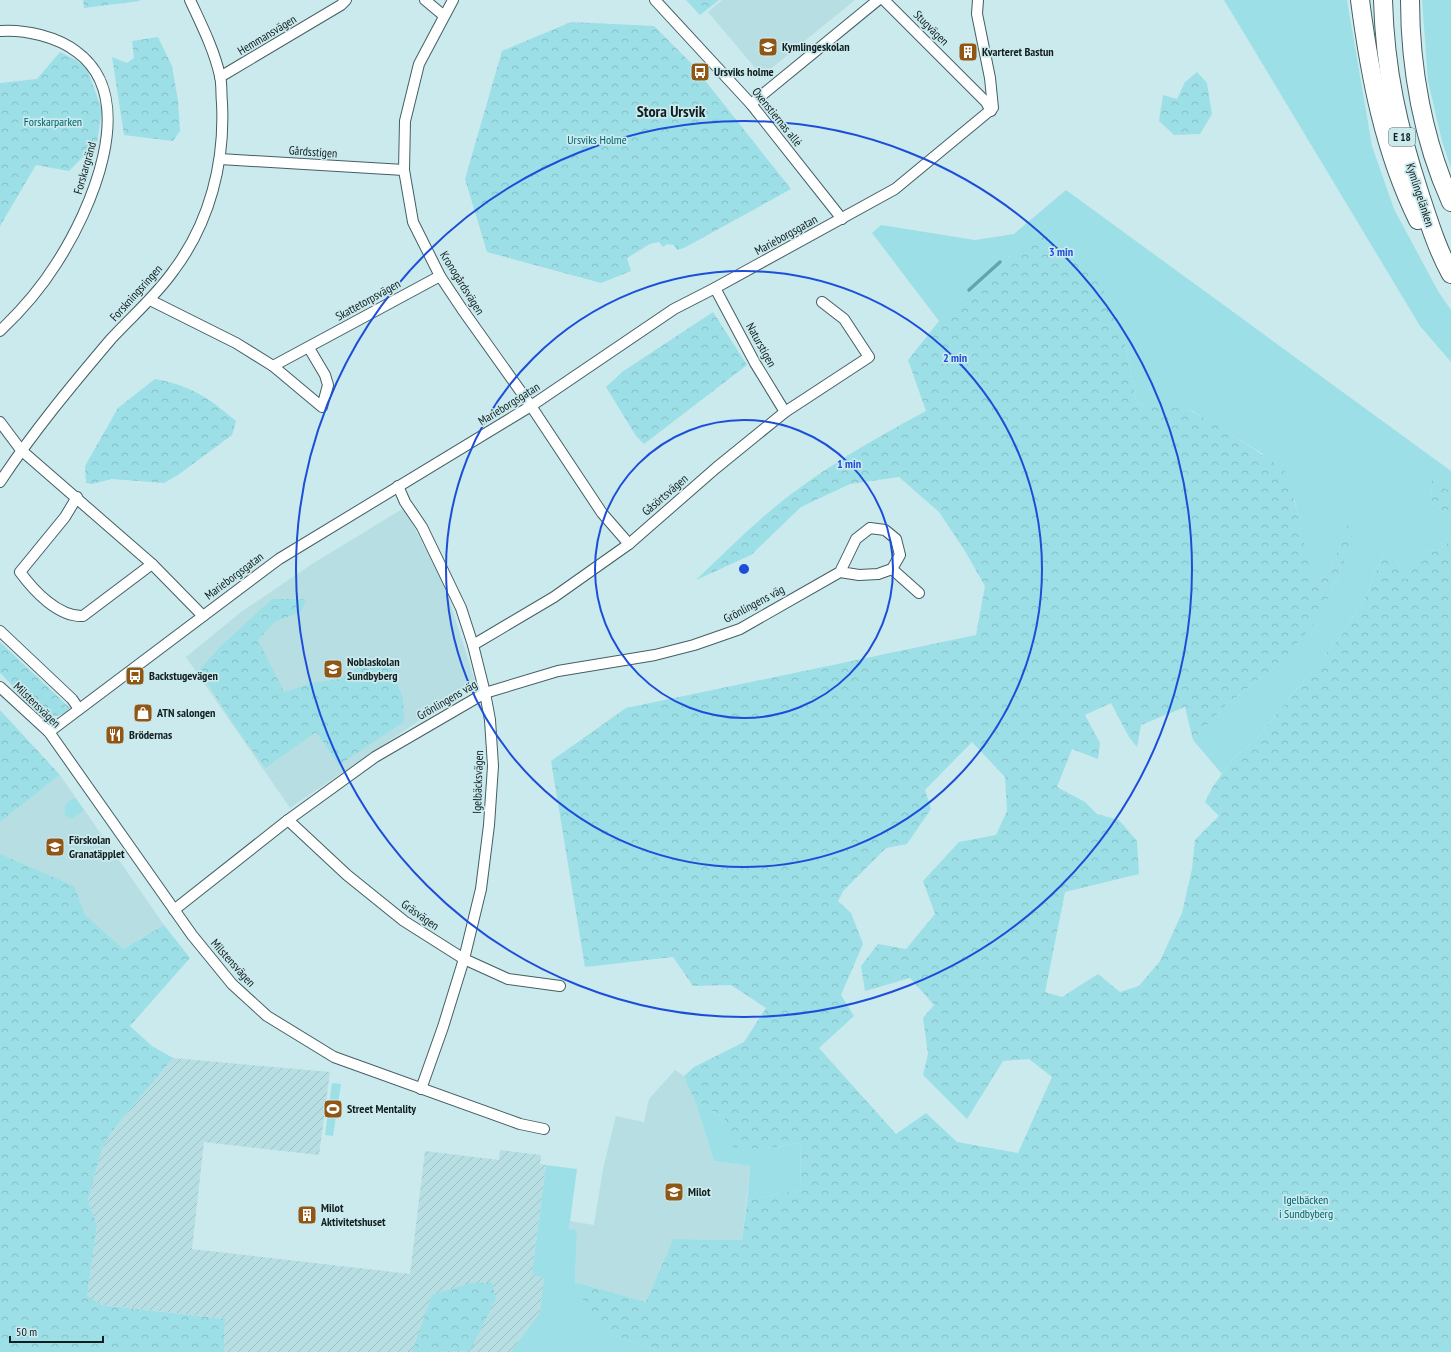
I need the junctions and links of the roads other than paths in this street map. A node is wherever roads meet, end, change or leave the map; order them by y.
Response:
1 (190, 0) edge
2 (346, 0) edge
3 (425, 0) edge
4 (453, 0) edge
5 (655, 0) edge
6 (878, 0) edge
7 (884, 0) edge
8 (978, 0) edge
9 (1360, 0) edge
10 (1383, 0) edge
11 (1410, 8) edge
12 (443, 15) junction
13 (0, 32) edge
14 (220, 76) junction
15 (751, 104) junction
16 (991, 111) junction
17 (220, 159) junction
18 (404, 170) junction
19 (1451, 202) edge
20 (842, 219) junction
21 (1438, 251) junction
22 (1451, 274) edge
23 (440, 276) junction
24 (716, 288) junction
25 (150, 300) junction
26 (822, 302) dead end
27 (0, 331) edge
28 (309, 348) junction
29 (273, 366) junction
30 (531, 406) junction
31 (785, 412) junction
32 (0, 422) edge
33 (21, 450) junction
34 (0, 482) edge
35 (398, 486) junction
36 (77, 497) junction
37 (629, 544) junction
38 (152, 564) junction
39 (892, 569) junction
40 (840, 572) junction
41 (920, 593) dead end
42 (203, 616) junction
43 (0, 632) edge
44 (473, 645) junction
45 (0, 687) edge
46 (485, 693) junction
47 (79, 709) junction
48 (49, 732) junction
49 (288, 820) junction
50 (174, 910) junction
51 (464, 959) junction
52 (560, 986) dead end
53 (421, 1089) junction
54 (544, 1129) dead end

1 - 14 street, Forskningsringen
2 - 14 street, Hemmansvägen
3 - 12 street
4 - 12 street, Kronogårdsvägen
5 - 15 street, Oxenstiernas allé
6 - 15 street
7 - 16 street, Stugvägen
8 - 16 street
9 - 21 highway
10 - 21 highway, Kymlingelänken / E 18
11 - 19 highway, E 18
12 - 18 street, Kronogårdsvägen
13 - 27 street, Forskargränd
14 - 17 street, Forskningsringen
15 - 20 street, Oxenstiernas allé
16 - 20 street, Marieborgsgatan
17 - 18 street, Gårdsstigen
17 - 25 street, Forskningsringen
18 - 23 street, Kronogårdsvägen
20 - 24 street, Marieborgsgatan
21 - 22 highway, Kymlingelänken / E 18
23 - 28 street, Skattetorpsvägen
23 - 30 street, Kronogårdsvägen
24 - 30 street, Marieborgsgatan
24 - 31 street, Naturstigen
25 - 29 street
25 - 33 street, Forskningsringen
26 - 31 street, Gåsörtsvägen
28 - 29 street, Skattetorpsvägen
28 - 29 street
30 - 35 street, Marieborgsgatan
30 - 37 street, Kronogårdsvägen
31 - 37 street, Gåsörtsvägen
32 - 33 street
33 - 34 street, Forskningsringen
33 - 36 street
35 - 42 street, Marieborgsgatan
35 - 44 street, Igelbäcksvägen
36 - 38 street
36 - 38 street
37 - 44 street, Gåsörtsvägen
38 - 42 street
39 - 40 street
39 - 40 street
39 - 41 street
40 - 46 street, Grönlingens väg
42 - 47 street, Marieborgsgatan
43 - 47 street
44 - 46 street, Igelbäcksvägen
45 - 48 street, Milstensvägen
46 - 49 street, Grönlingens väg
46 - 51 street, Igelbäcksvägen
47 - 48 street, Marieborgsgatan
48 - 50 street, Milstensvägen
49 - 50 street, Grönlingens väg
49 - 51 street, Gräsvägen
50 - 53 street, Milstensvägen
51 - 52 street, Gräsvägen
51 - 53 street, Igelbäcksvägen
53 - 54 street, Milstensvägen

